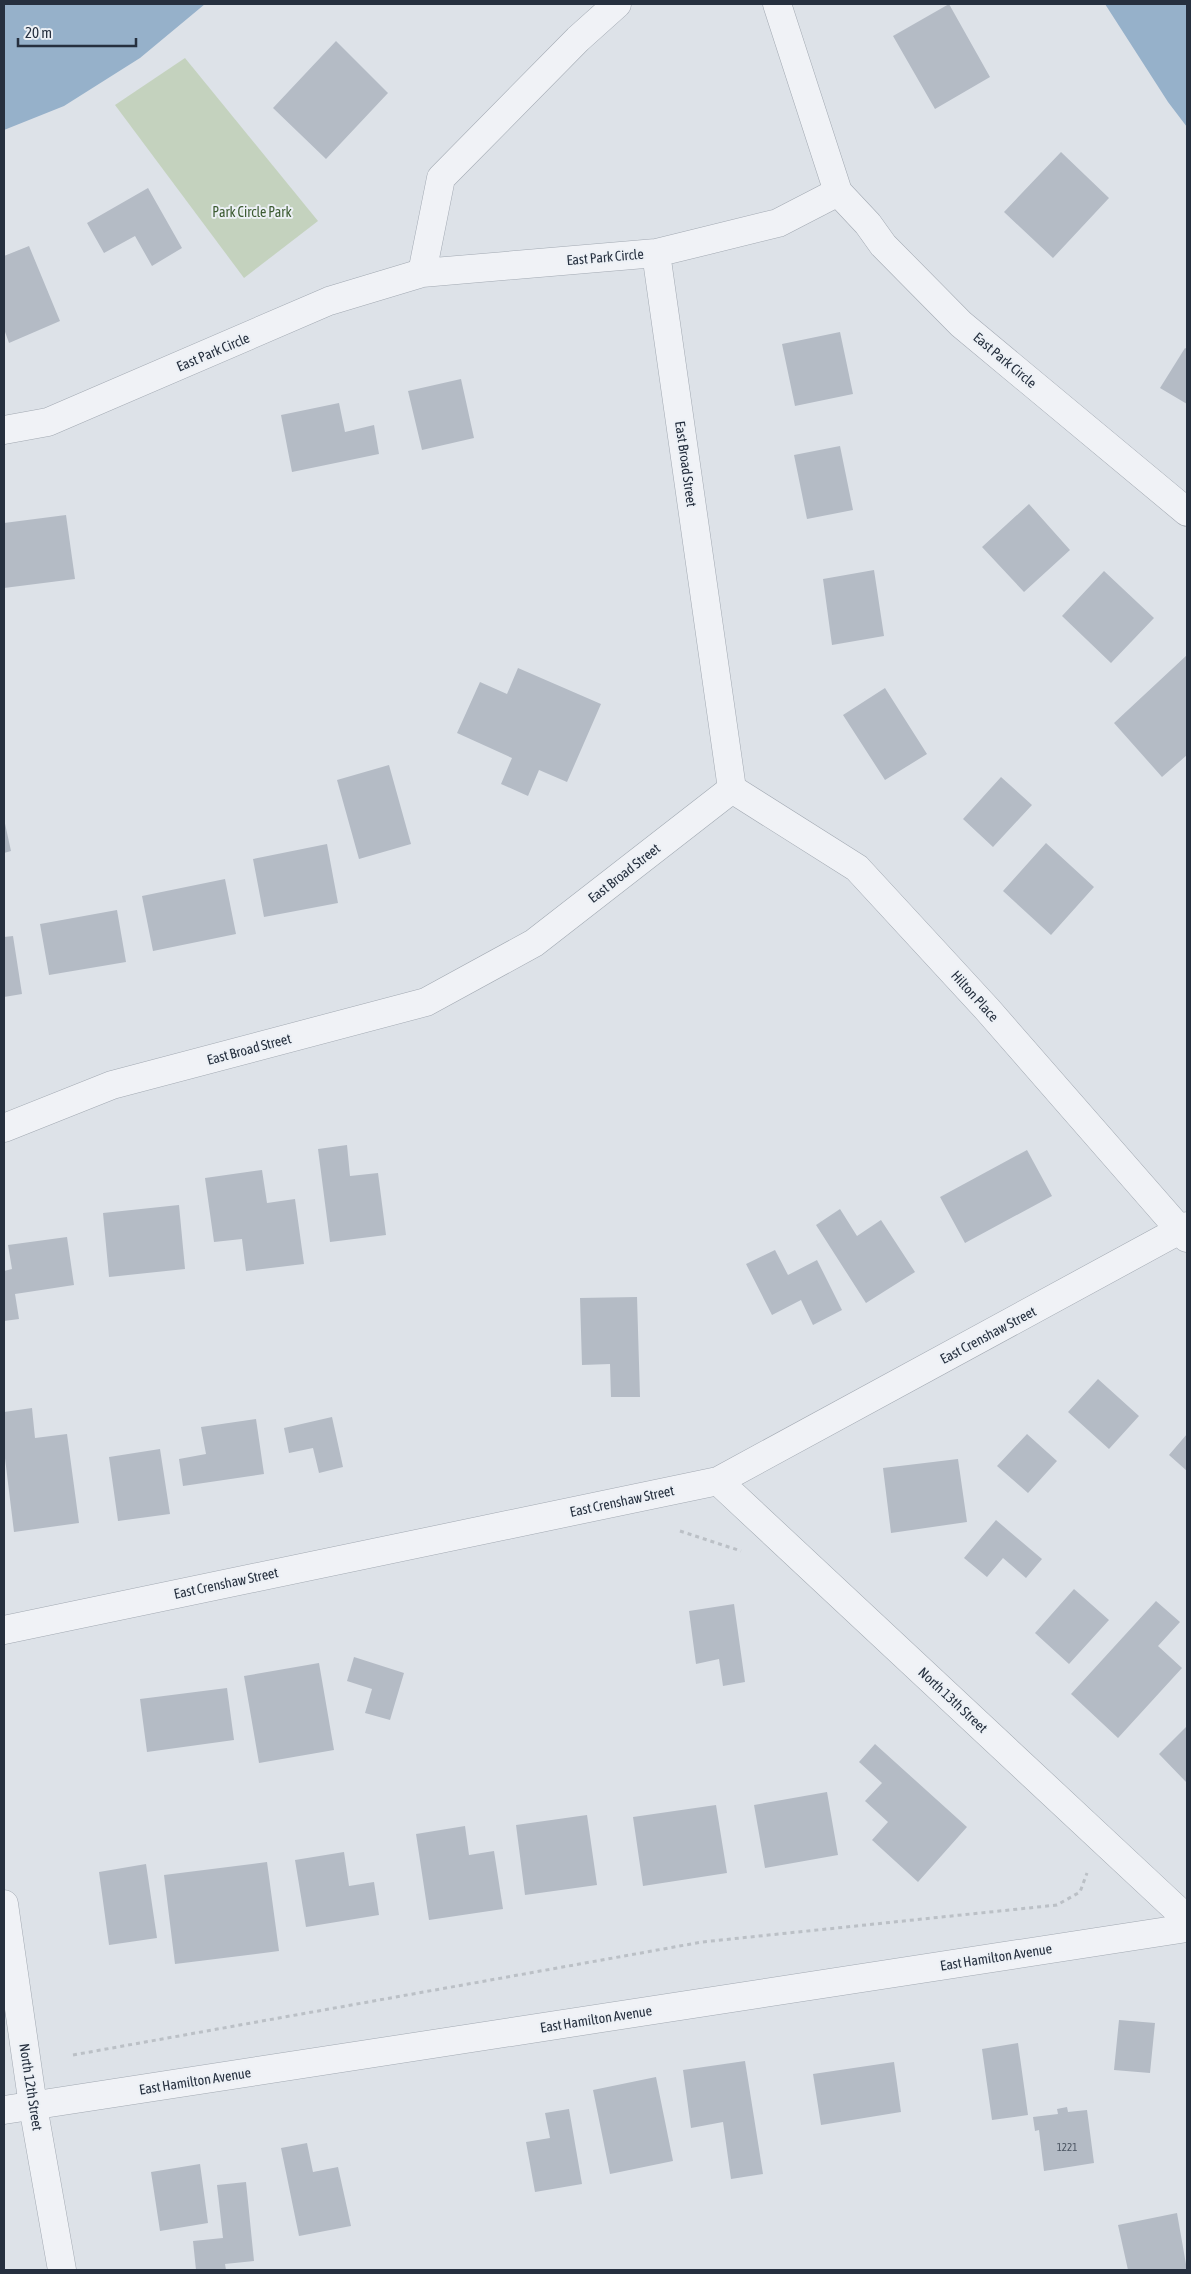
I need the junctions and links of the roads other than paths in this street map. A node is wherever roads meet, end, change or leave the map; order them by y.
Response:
1 (616, 4) edge
2 (777, 4) edge
3 (838, 192) junction
4 (656, 253) junction
5 (422, 273) junction
6 (4, 430) edge
7 (1187, 512) edge
8 (732, 790) junction
9 (4, 1128) edge
10 (1185, 1232) edge
11 (718, 1481) junction
12 (4, 1630) edge
13 (4, 1904) edge
14 (1187, 1919) edge
15 (1187, 1928) edge
16 (33, 2106) junction
17 (4, 2110) edge
18 (62, 2270) edge

1 - 5 street
2 - 3 street, East Park Circle
3 - 4 street, East Park Circle
3 - 7 street, East Park Circle
4 - 5 street, East Park Circle
4 - 8 street, East Broad Street
5 - 6 street, East Park Circle
8 - 9 street, East Broad Street
8 - 10 street, Hilton Place
10 - 11 street, East Crenshaw Street
11 - 12 street, East Crenshaw Street
11 - 14 street, North 13th Street
13 - 16 street, North 12th Street
15 - 16 street, East Hamilton Avenue
16 - 17 street, East Hamilton Avenue
16 - 18 street, North 12th Street

